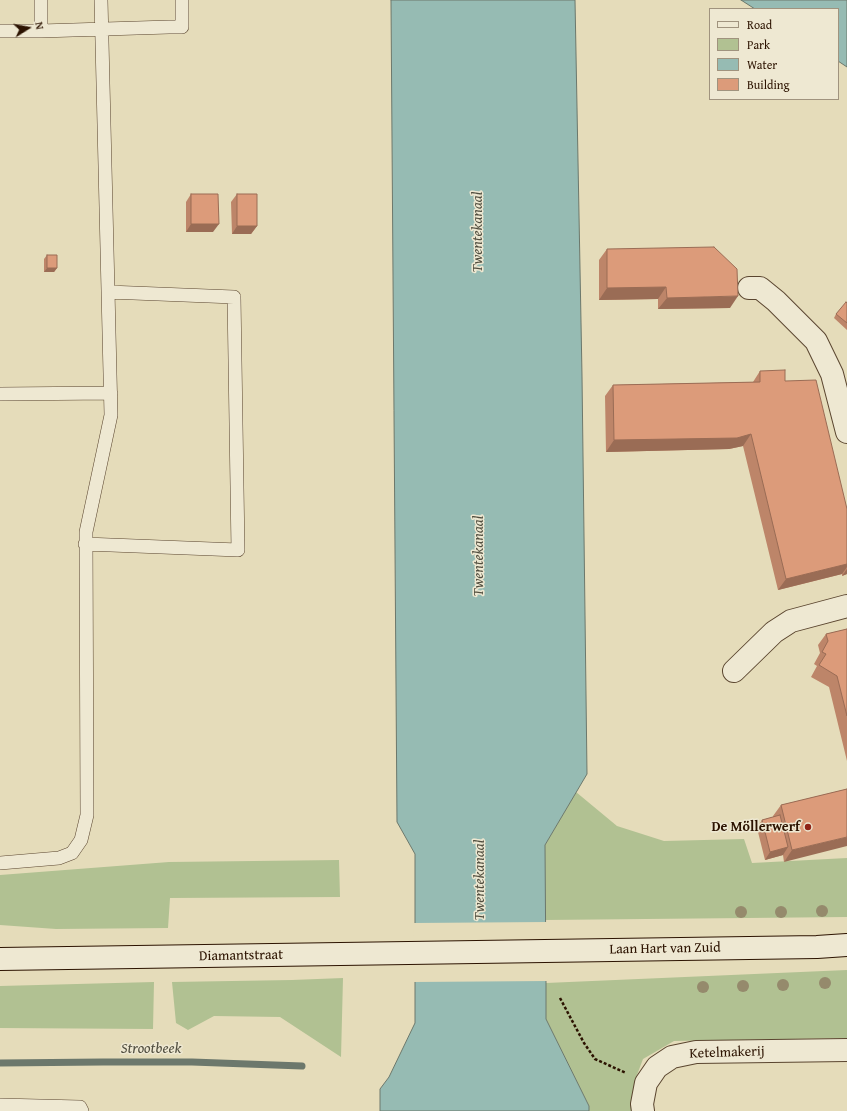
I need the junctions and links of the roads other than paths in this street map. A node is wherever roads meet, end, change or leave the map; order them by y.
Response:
1 (41, 0) edge
2 (101, 0) edge
3 (182, 0) edge
4 (102, 29) junction
5 (41, 31) junction
6 (0, 32) edge
7 (749, 288) dead end
8 (108, 292) junction
9 (111, 393) junction
10 (0, 394) edge
11 (847, 432) edge
12 (86, 544) junction
13 (847, 606) edge
14 (734, 671) dead end
15 (0, 863) edge
16 (847, 945) edge
17 (482, 952) joint
18 (0, 959) edge
19 (847, 1050) edge
20 (0, 1105) edge
21 (82, 1111) edge
22 (643, 1111) edge

1 - 5 lane
2 - 4 lane
3 - 4 lane
4 - 5 lane
4 - 8 lane
5 - 6 lane
7 - 11 main road
8 - 9 lane
8 - 12 lane
9 - 10 lane
9 - 12 lane
12 - 15 lane
13 - 14 main road
16 - 17 main road, Laan Hart van Zuid
17 - 18 main road, Diamantstraat
19 - 22 main road, Ketelmakerij
20 - 21 lane

